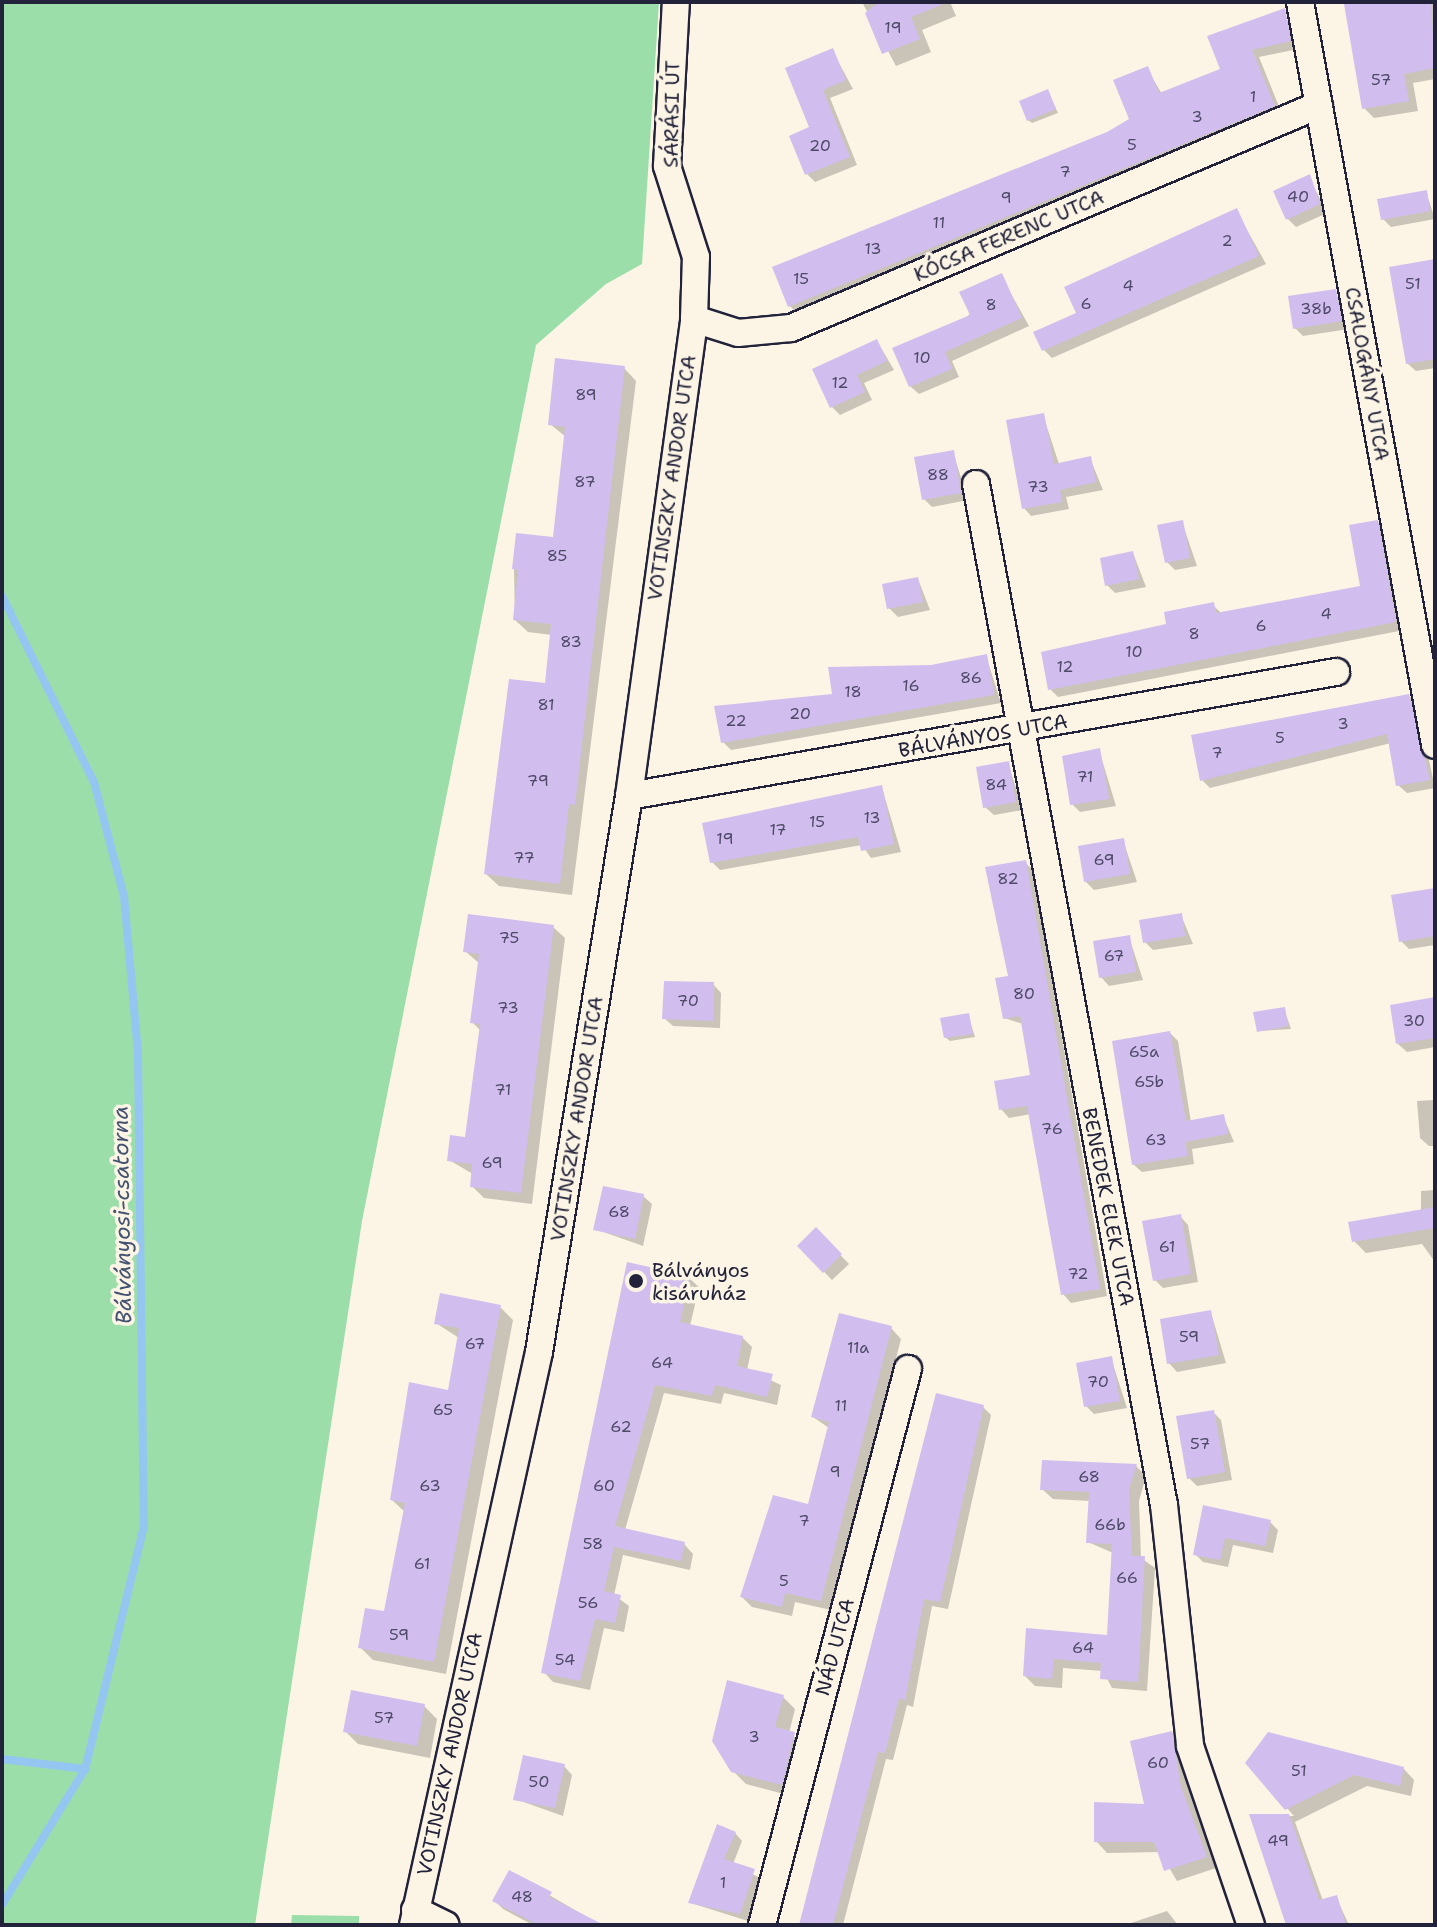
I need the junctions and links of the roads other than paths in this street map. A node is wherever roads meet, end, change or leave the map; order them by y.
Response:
1 (676, 2) edge
2 (1300, 2) edge
3 (1319, 105) junction
4 (694, 319) junction
5 (976, 484) dead end
6 (1336, 672) dead end
7 (1019, 730) junction
8 (1435, 745) edge
9 (629, 796) junction
10 (908, 1369) dead end
11 (414, 1918) edge
12 (446, 1925) edge
13 (762, 1925) edge
14 (1251, 1925) edge

1 - 4 street, SÁRÁSI ÚT
2 - 3 street, CSALOGÁNY UTCA
3 - 4 street, KÓCSA FERENC UTCA
3 - 8 street, CSALOGÁNY UTCA
4 - 9 street, VOTINSZKY ANDOR UTCA
5 - 7 street, BENEDEK ELEK UTCA
6 - 7 street, BÁLVÁNYOS UTCA
7 - 9 street, BÁLVÁNYOS UTCA
7 - 14 street, BENEDEK ELEK UTCA
9 - 11 street, VOTINSZKY ANDOR UTCA
10 - 13 street, NÁD UTCA
11 - 12 street, VOTINSZKY ANDOR UTCA

